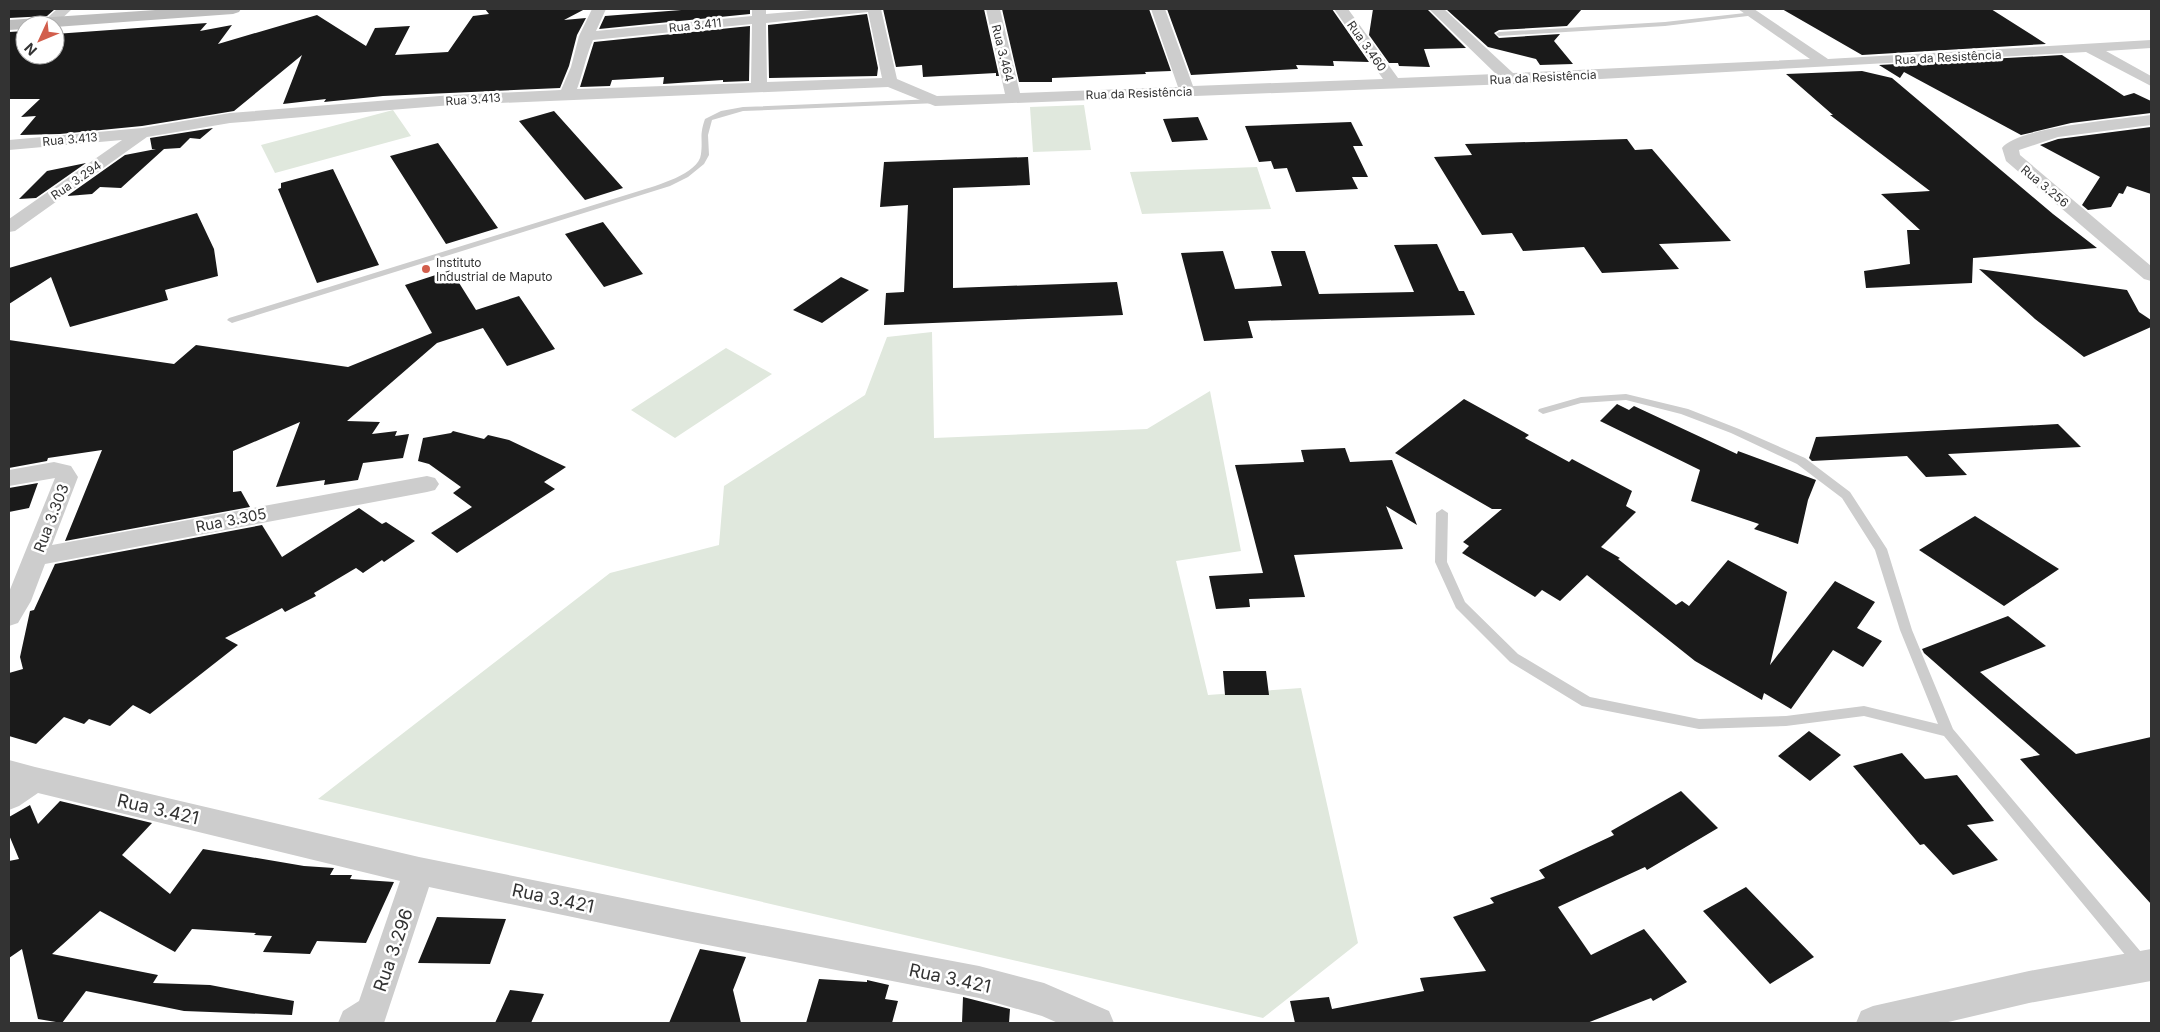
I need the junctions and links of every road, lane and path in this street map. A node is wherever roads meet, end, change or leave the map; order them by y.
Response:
1 (233, 9) edge
2 (599, 9) edge
3 (864, 9) edge
4 (874, 9) edge
5 (993, 9) edge
6 (1158, 9) edge
7 (1341, 9) edge
8 (1436, 9) edge
9 (161, 11) edge
10 (1749, 12) edge
11 (760, 13) edge
12 (65, 21) edge
13 (1499, 34) dead end
14 (586, 36) junction
15 (2151, 44) edge
16 (2088, 48) junction
17 (1825, 63) junction
18 (1510, 79) junction
19 (890, 82) junction
20 (2151, 82) edge
21 (1394, 84) junction
22 (759, 86) junction
23 (1188, 91) junction
24 (567, 94) junction
25 (1014, 98) junction
26 (935, 101) junction
27 (2151, 120) edge
28 (142, 133) junction
29 (9, 145) edge
30 (17, 215) edge
31 (9, 227) edge
32 (2151, 275) edge
33 (232, 320) dead end
34 (1543, 411) dead end
35 (9, 478) edge
36 (427, 484) dead end
37 (1442, 513) dead end
38 (35, 557) junction
39 (9, 616) edge
40 (1948, 732) junction
41 (22, 776) edge
42 (9, 797) edge
43 (419, 871) junction
44 (2148, 966) edge
45 (356, 1023) edge
46 (1097, 1023) edge
47 (1873, 1023) edge

1 - 9 main road
2 - 14 street
3 - 11 street, Rua 3.411
4 - 19 street
5 - 25 street, Rua 3.464
6 - 23 street
7 - 21 street, Rua 3.460
8 - 18 street
9 - 12 main road
10 - 13 lane
10 - 17 street
11 - 14 street, Rua 3.411
11 - 22 street
14 - 24 street
15 - 16 street, Rua da Resistência
16 - 17 street, Rua da Resistência
16 - 20 street
17 - 18 street, Rua da Resistência
18 - 21 street, Rua da Resistência
19 - 22 street, Rua 3.413
19 - 26 street, Rua 3.413
21 - 23 street, Rua da Resistência
22 - 24 street, Rua 3.413
23 - 25 street, Rua da Resistência
24 - 28 street, Rua 3.413
25 - 26 street, Rua da Resistência
26 - 33 lane
27 - 32 street, Rua 3.256
28 - 29 street, Rua 3.413
28 - 30 street, Rua 3.294
30 - 31 street, Rua 3.294
34 - 40 lane
35 - 38 street, Rua 3.303
36 - 38 street, Rua 3.305
37 - 40 lane
38 - 39 street, Rua 3.303
40 - 44 lane
41 - 42 street
41 - 43 street, Rua 3.421
43 - 45 street, Rua 3.296
43 - 46 street, Rua 3.421
44 - 47 street

